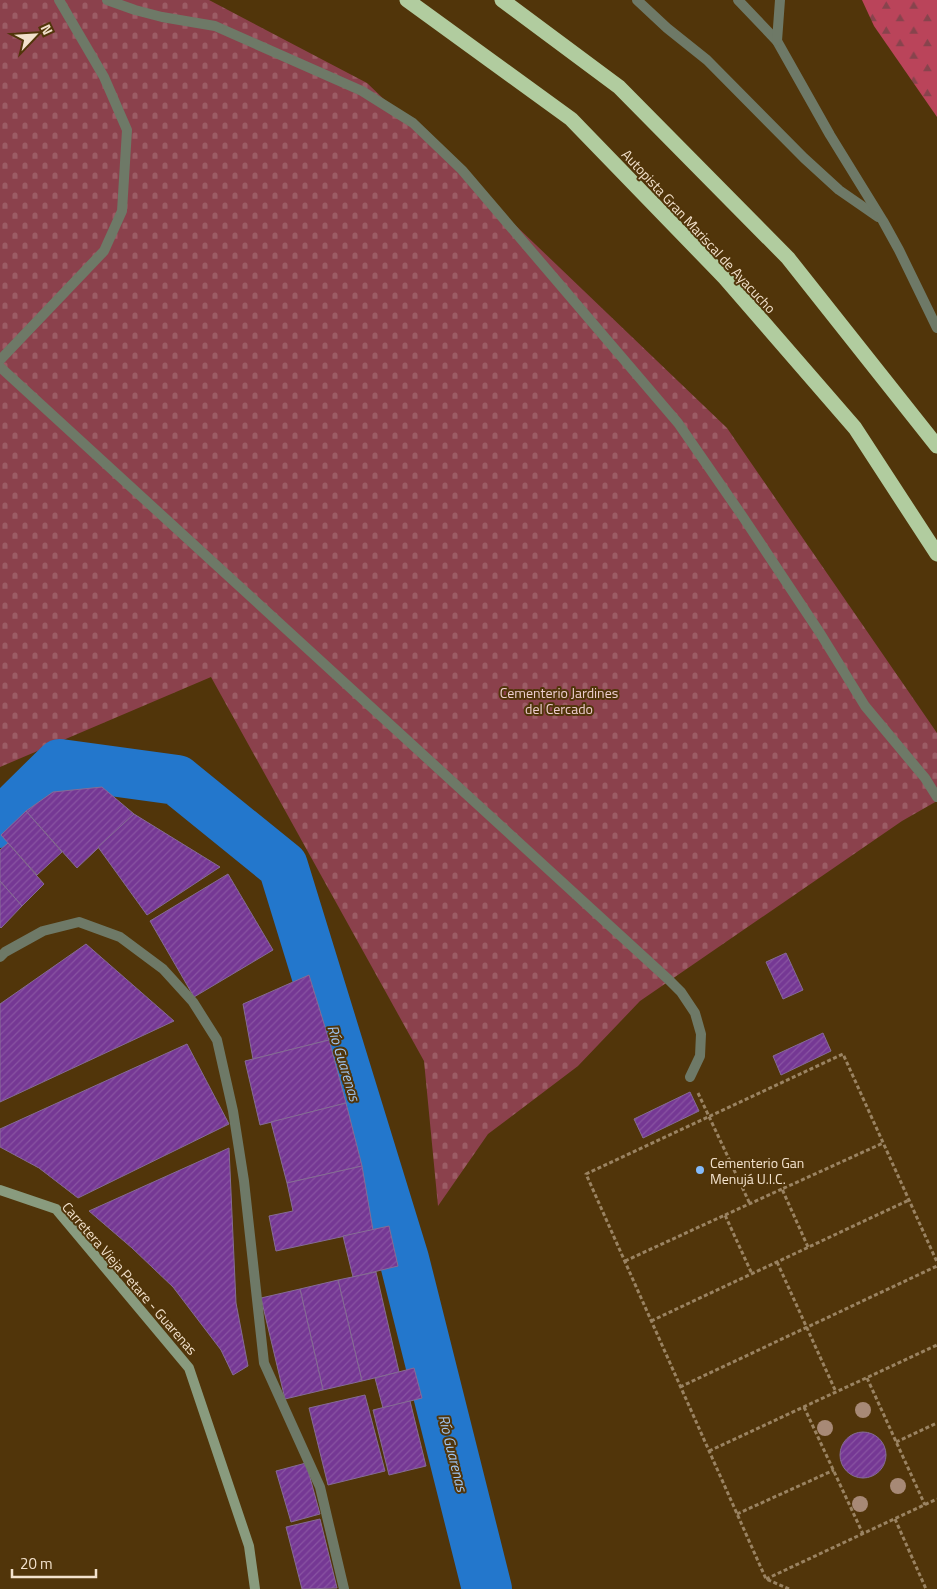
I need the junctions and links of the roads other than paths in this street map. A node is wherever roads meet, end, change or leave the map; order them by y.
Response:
1 (59, 0) edge
2 (107, 0) edge
3 (407, 0) edge
4 (502, 0) edge
5 (637, 0) edge
6 (738, 0) edge
7 (780, 0) edge
8 (777, 41) junction
9 (883, 221) junction
10 (937, 328) edge
11 (0, 360) edge
12 (0, 367) edge
13 (937, 446) edge
14 (937, 554) edge
15 (937, 797) edge
16 (0, 957) edge
17 (690, 1077) road end
18 (0, 1190) edge
19 (255, 1589) edge
20 (344, 1589) edge

1 - 11 street
2 - 15 street
3 - 14 highway, Autopista Gran Mariscal de Ayacucho
4 - 13 highway
5 - 9 street
6 - 8 street
7 - 8 street
8 - 9 street
9 - 10 street
12 - 17 street
16 - 20 street
18 - 19 main road, Carretera Vieja Petare - Guarenas

